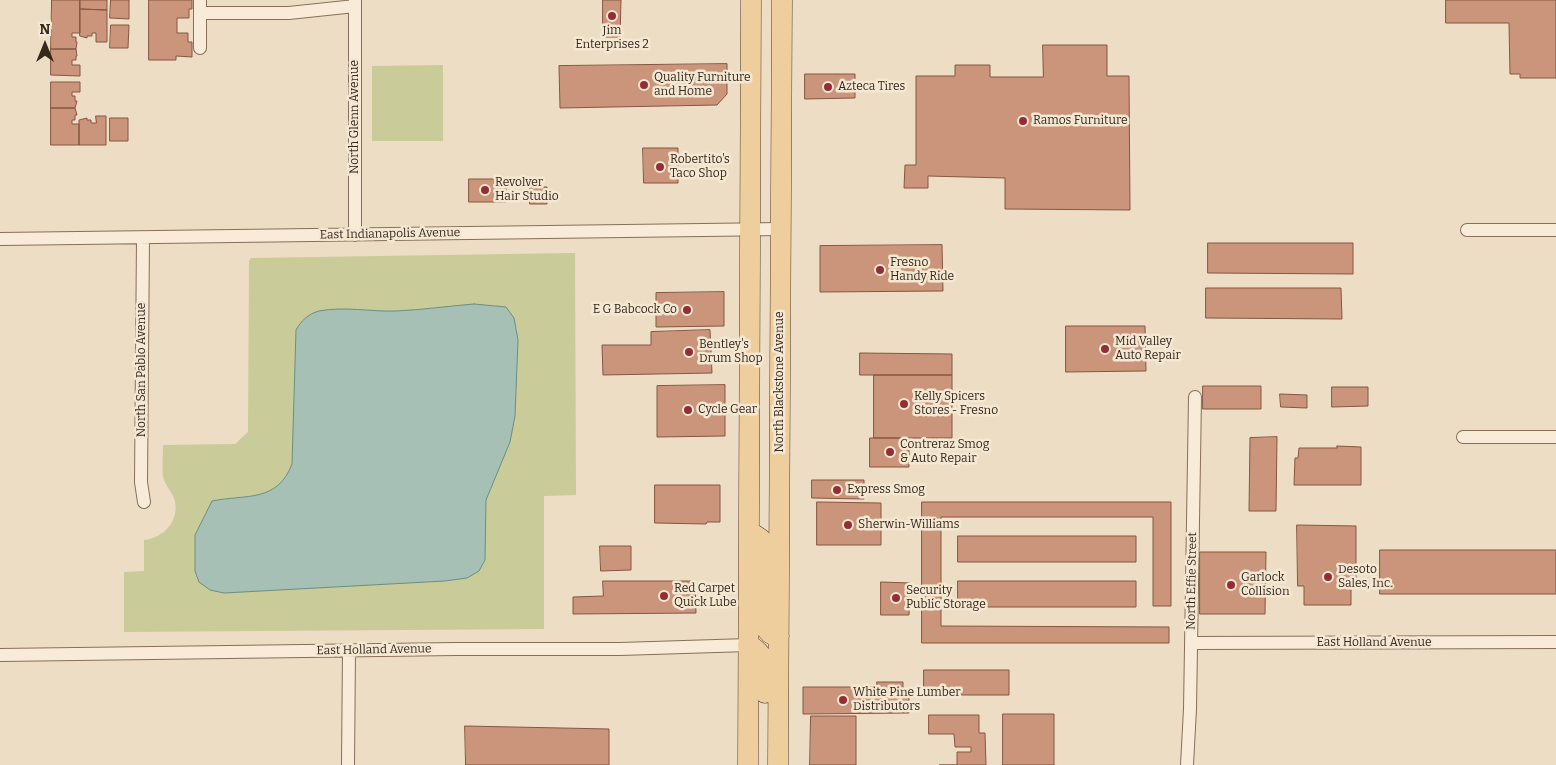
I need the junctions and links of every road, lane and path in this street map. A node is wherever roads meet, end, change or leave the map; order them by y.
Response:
1 (751, 0) edge
2 (782, 0) edge
3 (356, 3) edge
4 (200, 6) edge
5 (200, 48) dead end
6 (750, 229) junction
7 (781, 229) junction
8 (1467, 230) dead end
9 (1556, 230) edge
10 (355, 234) junction
11 (143, 238) junction
12 (0, 240) edge
13 (1195, 397) dead end
14 (1464, 437) dead end
15 (1556, 437) edge
16 (144, 502) dead end
17 (749, 531) junction
18 (779, 636) junction
19 (1556, 642) edge
20 (1191, 643) junction
21 (748, 645) junction
22 (349, 650) junction
23 (0, 655) edge
24 (778, 760) edge
25 (348, 765) edge
26 (748, 765) edge
27 (1187, 765) edge

1 - 6 main road
2 - 7 main road, North Blackstone Avenue
3 - 4 street
3 - 10 street, North Glenn Avenue
4 - 5 street
6 - 7 street, East Indianapolis Avenue
6 - 10 street, East Indianapolis Avenue
6 - 17 main road
7 - 18 main road, North Blackstone Avenue
8 - 9 street
10 - 11 street, East Indianapolis Avenue
11 - 12 street, East Indianapolis Avenue
11 - 16 street, North San Pablo Avenue
13 - 20 street, North Effie Street
14 - 15 street
17 - 18 main road
17 - 21 main road
18 - 24 main road, North Blackstone Avenue
19 - 20 street, East Holland Avenue
20 - 27 street, North Effie Street
21 - 22 street, East Holland Avenue
21 - 24 main road
21 - 26 main road
22 - 23 street, East Holland Avenue
22 - 25 street

